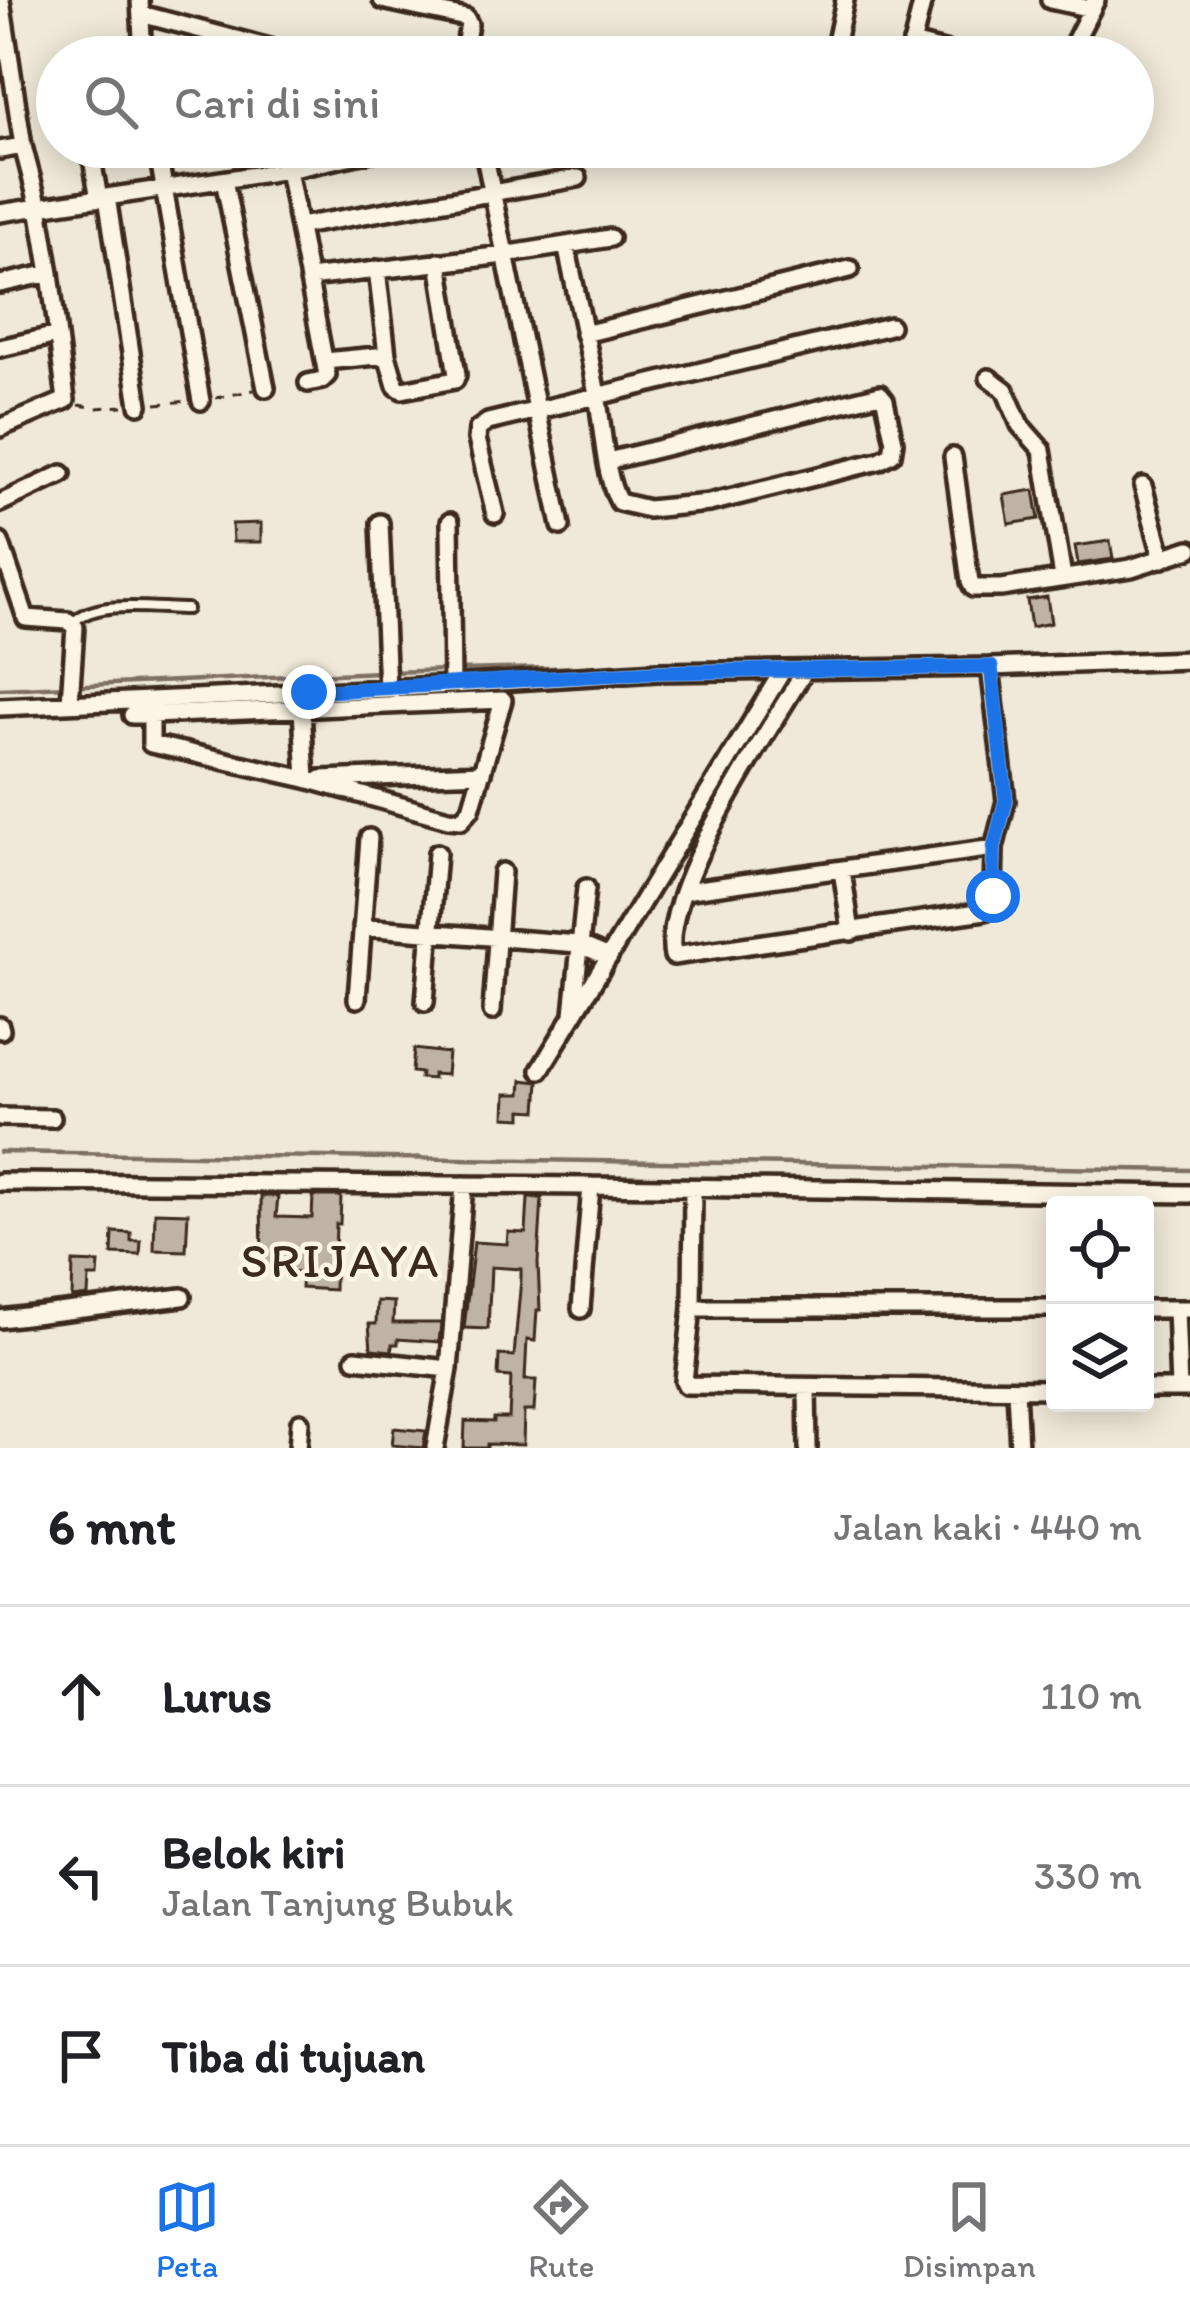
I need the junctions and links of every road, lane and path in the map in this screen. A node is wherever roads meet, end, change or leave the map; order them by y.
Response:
1 (2, 0) edge
2 (382, 0) edge
3 (845, 0) edge
4 (923, 0) edge
5 (1051, 0) edge
6 (1093, 5) edge
7 (140, 7) edge
8 (235, 36) edge
9 (467, 36) edge
10 (837, 36) edge
11 (914, 36) edge
12 (1078, 36) edge
13 (23, 146) junction
14 (0, 150) edge
15 (95, 168) edge
16 (161, 168) edge
17 (297, 168) edge
18 (486, 168) edge
19 (288, 170) junction
20 (578, 178) dead end
21 (224, 180) junction
22 (165, 188) junction
23 (490, 192) junction
24 (103, 198) junction
25 (39, 207) junction
26 (0, 213) edge
27 (300, 226) junction
28 (610, 238) dead end
29 (566, 245) junction
30 (504, 255) junction
31 (439, 262) junction
32 (377, 269) junction
33 (850, 269) dead end
34 (50, 273) junction
35 (309, 278) junction
36 (0, 284) edge
37 (890, 326) dead end
38 (584, 334) junction
39 (57, 335) junction
40 (0, 348) edge
41 (387, 355) junction
42 (325, 361) junction
43 (989, 378) dead end
44 (308, 383) dead end
45 (266, 388) joint
46 (597, 396) junction
47 (201, 400) joint
48 (139, 405) dead end
49 (537, 410) junction
50 (0, 428) edge
51 (953, 457) dead end
52 (608, 461) junction
53 (62, 474) dead end
54 (1143, 486) dead end
55 (0, 503) edge
56 (495, 514) dead end
57 (450, 522) dead end
58 (380, 523) dead end
59 (561, 526) dead end
60 (0, 542) edge
61 (1190, 549) edge
62 (1163, 559) junction
63 (1063, 577) junction
64 (187, 609) dead end
65 (73, 623) junction
66 (1190, 660) edge
67 (991, 667) junction
68 (783, 670) junction
69 (805, 670) junction
70 (387, 676) junction
71 (452, 681) junction
72 (70, 695) junction
73 (307, 704) junction
74 (0, 706) edge
75 (141, 711) junction
76 (482, 773) junction
77 (306, 779) junction
78 (369, 838) dead end
79 (994, 848) junction
80 (436, 853) dead end
81 (842, 870) junction
82 (502, 872) dead end
83 (586, 888) dead end
84 (684, 891) junction
85 (362, 927) junction
86 (430, 932) junction
87 (851, 932) junction
88 (496, 937) junction
89 (578, 944) junction
90 (609, 957) junction
91 (357, 999) dead end
92 (425, 1002) dead end
93 (492, 1011) dead end
94 (573, 1018) junction
95 (540, 1070) dead end
96 (0, 1118) edge
97 (52, 1118) dead end
98 (0, 1182) edge
99 (464, 1185) junction
100 (591, 1186) junction
101 (693, 1188) junction
102 (1190, 1194) edge
103 (182, 1297) dead end
104 (1046, 1308) edge
105 (581, 1309) dead end
106 (692, 1309) junction
107 (1183, 1309) edge
108 (0, 1319) edge
109 (355, 1359) dead end
110 (449, 1369) junction
111 (807, 1387) junction
112 (1016, 1389) junction
113 (1046, 1389) edge
114 (1154, 1389) edge
115 (1185, 1389) edge
116 (300, 1422) dead end
117 (298, 1448) edge
118 (435, 1448) edge
119 (808, 1448) edge
120 (1018, 1448) edge

1 - 13 street
2 - 9 street
3 - 10 street
4 - 11 street
5 - 6 street
6 - 12 street
7 - 8 street
13 - 14 street
13 - 25 street
15 - 24 street
16 - 22 street
17 - 19 street
18 - 23 street
19 - 21 street
19 - 27 street
20 - 23 street
21 - 22 street
21 - 45 street
22 - 24 street
22 - 47 street
23 - 27 street
23 - 30 street
24 - 25 street
24 - 48 street
25 - 26 street
25 - 34 street
27 - 35 street
28 - 29 street
29 - 30 street
29 - 38 street
30 - 31 street
30 - 49 street
31 - 32 street
31 - 41 street
32 - 35 street
32 - 41 street
33 - 38 street
34 - 36 street
34 - 39 street
35 - 42 street
37 - 46 street
38 - 46 street
39 - 40 street
39 - 50 street
41 - 42 street
42 - 44 street
43 - 63 street
45 - 47 path
46 - 49 street
46 - 52 street
49 - 56 street
49 - 59 street
51 - 63 street
52 - 52 street
53 - 55 street
54 - 62 street
57 - 71 street
58 - 70 street
60 - 65 street
61 - 62 street
62 - 63 street
64 - 65 lane
65 - 72 street
66 - 67 street
67 - 69 street
67 - 79 street
68 - 69 street
68 - 71 street
68 - 90 street
69 - 84 street
70 - 71 street
70 - 73 street
72 - 74 street
72 - 75 street
73 - 75 street
73 - 76 street
73 - 77 street
75 - 77 street
76 - 77 street
76 - 77 street
78 - 85 street
79 - 81 street
79 - 87 street
80 - 86 street
81 - 84 street
81 - 87 street
82 - 88 street
83 - 89 street
84 - 87 street
85 - 86 street
85 - 91 street
86 - 88 street
86 - 92 street
88 - 89 street
88 - 93 street
89 - 90 street
89 - 94 street
90 - 94 street
94 - 95 street
96 - 97 street
98 - 99 street
99 - 100 street
99 - 110 street
100 - 101 street
100 - 105 street
101 - 102 street
101 - 106 street
103 - 108 street
104 - 106 street
106 - 111 street
107 - 115 street
109 - 110 street
110 - 118 street
111 - 112 street
111 - 119 street
112 - 113 street
112 - 120 street
114 - 115 street
116 - 117 street

